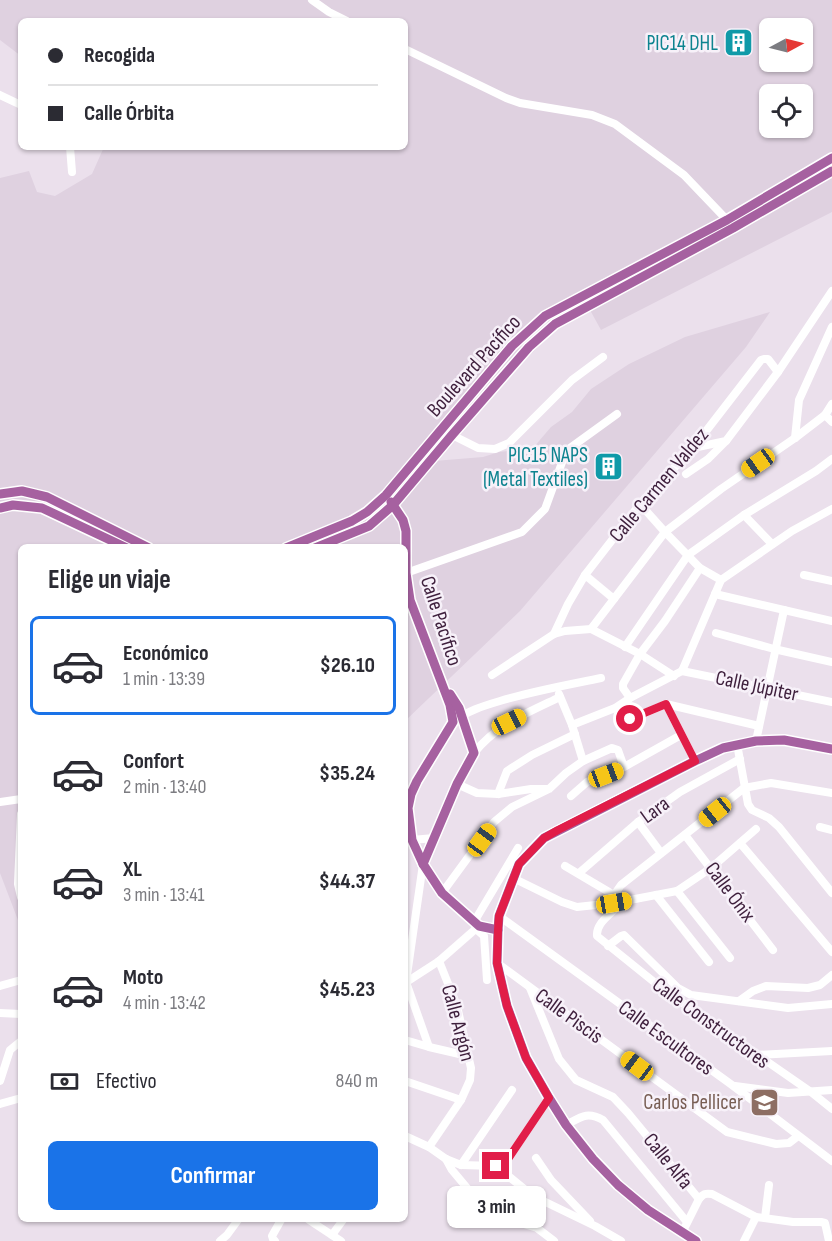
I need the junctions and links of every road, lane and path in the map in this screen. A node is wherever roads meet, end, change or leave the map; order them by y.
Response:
1 (312, 0) edge
2 (341, 18) edge
3 (408, 50) edge
4 (0, 95) edge
5 (18, 104) edge
6 (70, 150) edge
7 (832, 158) edge
8 (832, 171) edge
9 (72, 172) dead end
10 (730, 224) junction
11 (832, 291) edge
12 (832, 327) edge
13 (603, 357) dead end
14 (778, 372) junction
15 (832, 404) edge
16 (617, 414) dead end
17 (825, 415) junction
18 (832, 422) edge
19 (452, 435) junction
20 (795, 438) junction
21 (726, 441) junction
22 (693, 448) junction
23 (832, 459) edge
24 (686, 474) dead end
25 (0, 494) edge
26 (386, 495) junction
27 (640, 504) junction
28 (393, 505) junction
29 (0, 508) edge
30 (832, 509) edge
31 (744, 515) junction
32 (665, 532) junction
33 (118, 544) edge
34 (140, 544) edge
35 (296, 544) edge
36 (325, 544) edge
37 (406, 544) edge
38 (772, 544) junction
39 (688, 555) junction
40 (700, 568) junction
41 (408, 572) edge
42 (585, 575) junction
43 (804, 575) dead end
44 (721, 580) junction
45 (832, 581) edge
46 (408, 586) edge
47 (715, 594) junction
48 (614, 599) junction
49 (784, 610) junction
50 (832, 621) edge
51 (591, 629) junction
52 (716, 633) dead end
53 (554, 634) junction
54 (625, 647) junction
55 (774, 649) junction
56 (640, 654) junction
57 (832, 662) edge
58 (682, 671) junction
59 (492, 675) dead end
60 (674, 676) junction
61 (601, 678) dead end
62 (556, 687) junction
63 (767, 688) junction
64 (445, 690) junction
65 (561, 697) junction
66 (630, 698) junction
67 (832, 702) edge
68 (666, 704) junction
69 (461, 715) junction
70 (630, 719) dead end
71 (453, 722) junction
72 (572, 725) junction
73 (759, 726) junction
74 (575, 734) junction
75 (681, 735) junction
76 (756, 741) junction
77 (737, 744) junction
78 (832, 749) edge
79 (474, 753) junction
80 (740, 759) junction
81 (583, 761) junction
82 (695, 761) junction
83 (624, 767) junction
84 (457, 784) junction
85 (744, 788) junction
86 (549, 789) junction
87 (832, 793) edge
88 (498, 794) junction
89 (571, 796) dead end
90 (18, 799) edge
91 (0, 802) edge
92 (638, 822) junction
93 (820, 827) dead end
94 (756, 829) dead end
95 (832, 830) edge
96 (685, 835) junction
97 (434, 838) junction
98 (408, 841) edge
99 (740, 843) junction
100 (518, 848) dead end
101 (661, 853) junction
102 (423, 864) junction
103 (566, 866) dead end
104 (711, 868) junction
105 (579, 873) junction
106 (513, 878) junction
107 (678, 891) junction
108 (442, 893) junction
109 (832, 893) edge
110 (656, 895) junction
111 (614, 899) junction
112 (499, 916) junction
113 (476, 926) junction
114 (498, 930) junction
115 (608, 946) junction
116 (773, 950) dead end
117 (832, 952) edge
118 (730, 958) dead end
119 (439, 961) junction
120 (709, 962) dead end
121 (497, 963) junction
122 (408, 968) edge
123 (832, 975) edge
124 (488, 980) dead end
125 (18, 981) edge
126 (408, 981) edge
127 (671, 982) junction
128 (0, 986) edge
129 (529, 987) junction
130 (408, 988) edge
131 (664, 990) junction
132 (739, 1001) junction
133 (832, 1004) edge
134 (0, 1013) edge
135 (18, 1014) edge
136 (408, 1041) edge
137 (18, 1043) edge
138 (429, 1047) junction
139 (832, 1051) edge
140 (756, 1054) junction
141 (468, 1056) junction
142 (791, 1080) junction
143 (0, 1081) edge
144 (408, 1082) edge
145 (732, 1085) junction
146 (512, 1090) dead end
147 (832, 1090) edge
148 (811, 1092) junction
149 (788, 1093) junction
150 (549, 1098) junction
151 (18, 1099) edge
152 (461, 1100) junction
153 (0, 1104) edge
154 (832, 1109) edge
155 (566, 1125) junction
156 (798, 1136) junction
157 (408, 1137) edge
158 (429, 1147) junction
159 (536, 1158) dead end
160 (446, 1159) junction
161 (832, 1161) edge
162 (461, 1165) junction
163 (496, 1166) junction
164 (770, 1185) dead end
165 (699, 1199) junction
166 (760, 1218) junction
167 (237, 1222) edge
168 (279, 1222) edge
169 (312, 1222) edge
170 (342, 1222) edge
171 (687, 1222) junction
172 (595, 1226) junction
173 (682, 1233) junction
174 (332, 1235) junction
175 (220, 1241) edge
176 (275, 1241) edge
177 (341, 1241) edge
178 (554, 1241) edge
179 (621, 1241) edge
180 (696, 1241) edge
181 (744, 1241) edge
182 (829, 1241) edge

1 - 2 street
3 - 10 street
4 - 5 street
6 - 9 street
7 - 10 main road, Boulevard Pacífico
8 - 10 main road, Boulevard Pacífico
10 - 19 main road, Boulevard Pacífico
10 - 26 main road, Boulevard Pacífico
11 - 14 street
12 - 20 street
13 - 19 street
14 - 21 street
14 - 22 street, Calle Carmen Valdez
15 - 17 street
16 - 41 street
17 - 18 street
17 - 20 street
19 - 28 main road, Boulevard Pacífico
20 - 32 street
21 - 22 street
21 - 24 street
22 - 27 street, Calle Carmen Valdez
23 - 31 street
25 - 34 main road
26 - 28 main road, Calle Pacífico
26 - 35 main road, Boulevard Pacífico
27 - 32 street
27 - 42 street, Calle Carmen Valdez
28 - 36 main road, Boulevard Pacífico
28 - 37 main road, Calle Pacífico
29 - 33 main road
30 - 38 street
31 - 38 street
31 - 39 street
32 - 39 street
32 - 48 street
38 - 44 street
39 - 40 street
39 - 54 street
40 - 44 street
40 - 56 street
42 - 48 street
42 - 53 street, Calle Carmen Valdez
43 - 45 street
44 - 47 street
46 - 64 main road, Calle Pacífico
47 - 49 street
47 - 58 street
48 - 51 street
49 - 50 street
49 - 55 street
51 - 53 street
51 - 54 street
52 - 55 street
53 - 59 street
54 - 56 street
55 - 57 street
55 - 63 street
56 - 60 street
56 - 66 street
58 - 60 street
58 - 63 street, Calle Júpiter
60 - 66 street
61 - 62 street
62 - 65 street
62 - 69 street
63 - 67 street, Calle Júpiter
63 - 73 street
64 - 69 main road, Calle Pacífico
64 - 71 main road, Calle Pacífico
65 - 72 street
65 - 79 street
66 - 72 street
68 - 70 street
68 - 73 street
68 - 75 street
69 - 71 street
69 - 79 main road, Calle Pacífico
71 - 98 main road
72 - 74 street
73 - 76 street
74 - 81 street
74 - 88 street
75 - 82 street
75 - 83 street
76 - 77 main road
76 - 78 main road
77 - 80 street
77 - 82 main road
79 - 84 main road
80 - 85 street
80 - 92 street, Lara
81 - 83 street
81 - 86 street
82 - 106 main road
83 - 89 street
84 - 88 street
84 - 97 main road
85 - 87 street
85 - 96 street
85 - 109 street
86 - 88 street
86 - 108 street
90 - 91 street
92 - 101 street
92 - 105 street, Lara
93 - 95 street
94 - 99 street
96 - 101 street
96 - 104 street, Calle Ónix
97 - 98 street
97 - 102 main road
98 - 102 main road
99 - 104 street
99 - 117 street
100 - 113 street
101 - 111 street
102 - 108 main road
102 - 122 street
103 - 105 street
104 - 107 street
104 - 116 street, Calle Ónix
105 - 111 street
106 - 111 street
106 - 112 main road
107 - 110 street
107 - 118 street
108 - 113 main road
110 - 111 street
110 - 120 street
111 - 115 street, Calle Constructores
112 - 114 main road
112 - 145 street, Calle Escultores
113 - 114 main road
113 - 119 street
113 - 124 street
114 - 121 main road
115 - 127 street
115 - 131 street, Calle Constructores
119 - 126 street
119 - 141 street, Calle Argón
121 - 129 street, Calle Piscis
121 - 150 main road
123 - 132 street
125 - 128 street
127 - 131 street
127 - 132 street
129 - 156 street, Calle Piscis
129 - 165 street, Calle Alfa
130 - 138 street
131 - 140 street, Calle Constructores
132 - 133 street
134 - 135 street
136 - 138 street
137 - 143 street
138 - 141 street
139 - 140 street
140 - 142 street, Calle Constructores
141 - 152 street, Calle Argón
142 - 148 street, Calle Constructores
142 - 149 street
144 - 152 street
145 - 149 street
145 - 156 street, Calle Escultores
146 - 162 street
147 - 148 street
148 - 149 street
148 - 154 street, Calle Constructores
150 - 155 main road
150 - 163 street
151 - 153 street
152 - 158 street, Calle Argón
155 - 171 street
155 - 173 main road
156 - 161 street, Calle Escultores
157 - 158 street
158 - 160 street
159 - 172 street
160 - 162 street
160 - 178 street
162 - 163 street
163 - 172 street
164 - 166 street
165 - 166 street
165 - 171 street
166 - 181 street
166 - 182 street
167 - 175 street
168 - 176 street
169 - 174 street
170 - 174 street
171 - 173 street
172 - 179 street
173 - 180 main road
174 - 177 street

